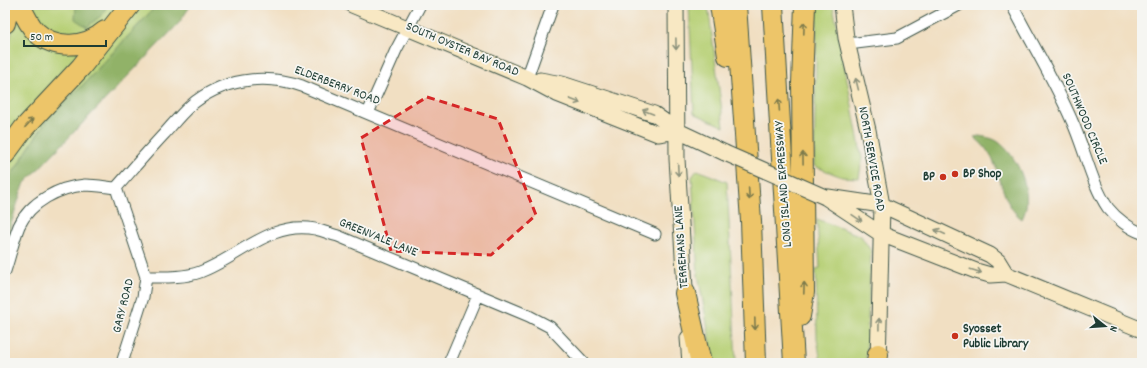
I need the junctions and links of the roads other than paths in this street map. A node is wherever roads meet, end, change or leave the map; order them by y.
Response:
1 (9, 5) edge
2 (20, 5) edge
3 (130, 5) edge
4 (352, 5) edge
5 (420, 5) edge
6 (553, 5) edge
7 (676, 5) edge
8 (720, 5) edge
9 (736, 5) edge
10 (773, 5) edge
11 (804, 5) edge
12 (842, 5) edge
13 (959, 5) edge
14 (1012, 5) edge
15 (5, 23) edge
16 (114, 23) junction
17 (408, 27) junction
18 (848, 44) junction
19 (527, 78) junction
20 (368, 113) junction
21 (744, 113) junction
22 (678, 131) junction
23 (5, 154) edge
24 (116, 188) junction
25 (825, 197) junction
26 (882, 205) junction
27 (1142, 233) edge
28 (655, 234) dead end
29 (881, 234) junction
30 (5, 271) edge
31 (1006, 274) junction
32 (146, 277) junction
33 (685, 293) junction
34 (478, 295) junction
35 (1142, 330) edge
36 (794, 358) edge
37 (878, 360) edge
38 (122, 363) edge
39 (449, 363) edge
40 (584, 363) edge
41 (690, 363) edge
42 (701, 363) edge
43 (756, 363) edge

1 - 15 highway
2 - 16 highway
3 - 16 highway
4 - 17 main road, SOUTH OYSTER BAY ROAD
5 - 17 street
6 - 19 street
7 -> 22 main road, TERREHANS LANE
8 - 21 highway
9 - 21 highway
36 -> 10 highway, LONG ISLAND EXPRESSWAY
36 -> 11 highway
12 - 18 main road, NORTH SERVICE ROAD
13 - 18 street
14 - 27 street, SOUTHWOOD CIRCLE
23 -> 16 highway
17 - 19 main road, SOUTH OYSTER BAY ROAD
17 - 20 street
26 -> 18 main road, NORTH SERVICE ROAD
19 - 22 main road, SOUTH OYSTER BAY ROAD
20 - 24 street, ELDERBERRY ROAD
20 - 28 street, ELDERBERRY ROAD
21 -> 43 highway
22 - 25 main road, SOUTH OYSTER BAY ROAD, bridge
22 -> 33 main road, TERREHANS LANE
24 - 30 street
24 - 32 street, GARY ROAD
25 - 26 main road, SOUTH OYSTER BAY ROAD
25 -> 29 main road, SOUTH OYSTER BAY ROAD
26 - 29 main road, NORTH SERVICE ROAD
31 -> 26 main road, SOUTH OYSTER BAY ROAD
29 -> 31 main road, SOUTH OYSTER BAY ROAD
37 -> 29 main road, NORTH SERVICE ROAD
31 - 35 main road, SOUTH OYSTER BAY ROAD
32 - 34 street, GREENVALE LANE
32 - 38 street, GARY ROAD
33 - 41 main road, TERREHANS LANE
33 - 42 highway
34 - 39 street
34 - 40 street, GREENVALE LANE

